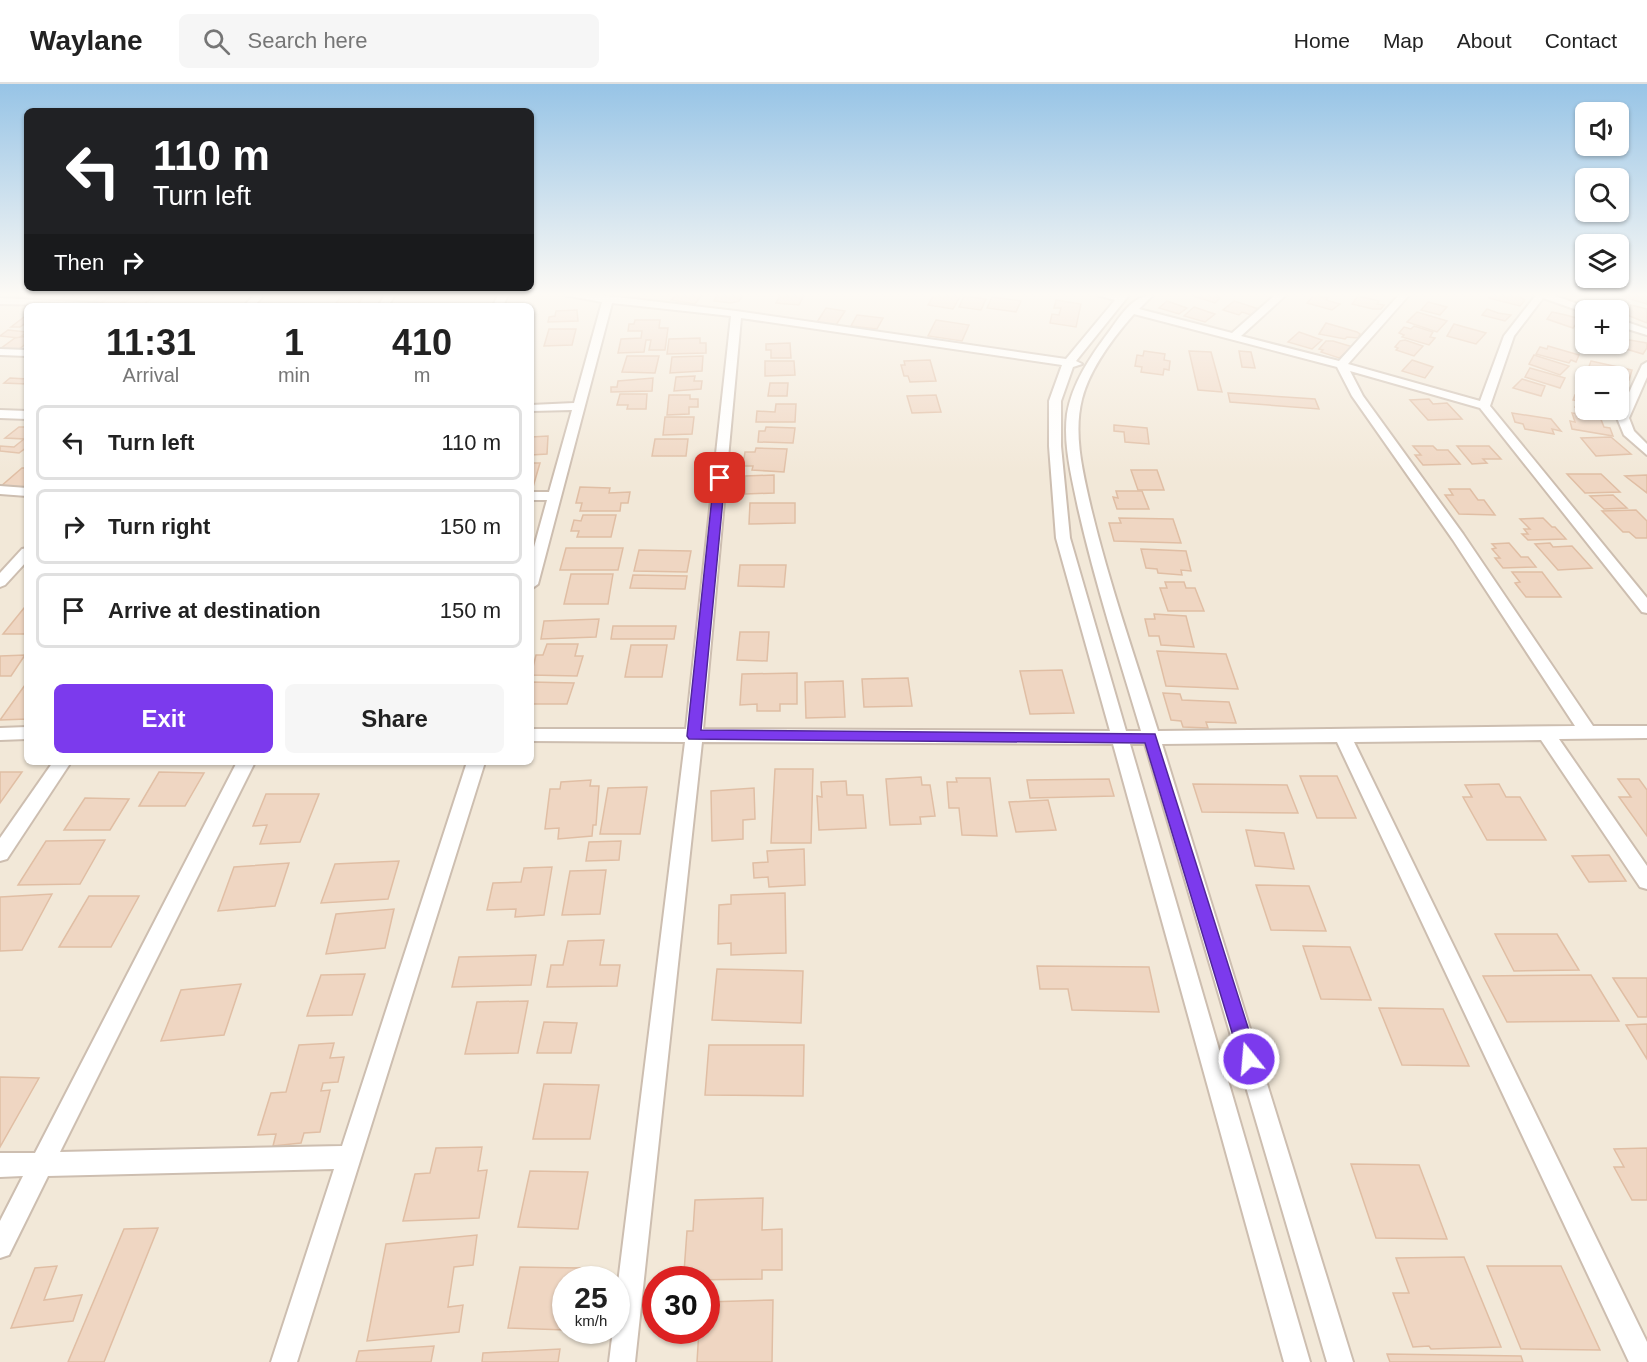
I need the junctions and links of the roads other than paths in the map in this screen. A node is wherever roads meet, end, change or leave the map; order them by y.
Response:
1 (594, 355) edge
2 (732, 355) edge
3 (1018, 355) edge
4 (1076, 355) edge
5 (1096, 355) edge
6 (1301, 355) edge
7 (1350, 355) edge
8 (1502, 355) edge
9 (1069, 362) junction
10 (1341, 365) junction
11 (1647, 365) edge
12 (1090, 366) junction
13 (580, 406) junction
14 (1484, 406) junction
15 (534, 408) edge
16 (0, 414) edge
17 (24, 415) edge
18 (1647, 451) edge
19 (0, 490) edge
20 (24, 492) edge
21 (534, 496) edge
22 (556, 496) junction
23 (24, 555) edge
24 (534, 573) edge
25 (0, 582) edge
26 (1647, 609) edge
27 (1587, 731) junction
28 (1647, 732) edge
29 (24, 733) edge
30 (0, 734) edge
31 (1546, 734) junction
32 (534, 735) edge
33 (693, 736) junction
34 (1343, 736) junction
35 (1122, 738) junction
36 (1150, 738) junction
37 (60, 765) edge
38 (244, 765) edge
39 (475, 765) edge
40 (0, 853) edge
41 (1647, 881) edge
42 (350, 1157) junction
43 (41, 1164) junction
44 (0, 1165) edge
45 (0, 1246) edge
46 (284, 1362) edge
47 (622, 1362) edge
48 (1297, 1362) edge
49 (1340, 1362) edge
50 (1643, 1362) edge

1 - 13 street
2 - 33 street
3 - 9 street
4 - 9 street
5 - 12 street
6 - 10 street
7 - 10 street
8 - 14 street
9 - 12 street
9 - 35 street
10 - 14 street
10 - 27 street
11 - 18 street
12 - 36 street
13 - 15 street
13 - 22 street
14 - 26 street
16 - 17 street
19 - 20 street
21 - 22 street
22 - 24 street
23 - 25 street
27 - 28 street
27 - 31 street
29 - 30 street
31 - 34 street
31 - 41 street
32 - 33 street
33 - 35 street
33 - 47 street
34 - 36 street
34 - 50 street
35 - 36 street
35 - 48 street
36 - 49 street
37 - 40 street
38 - 43 street
39 - 42 street
42 - 43 street
42 - 46 street
43 - 44 street
43 - 45 street

